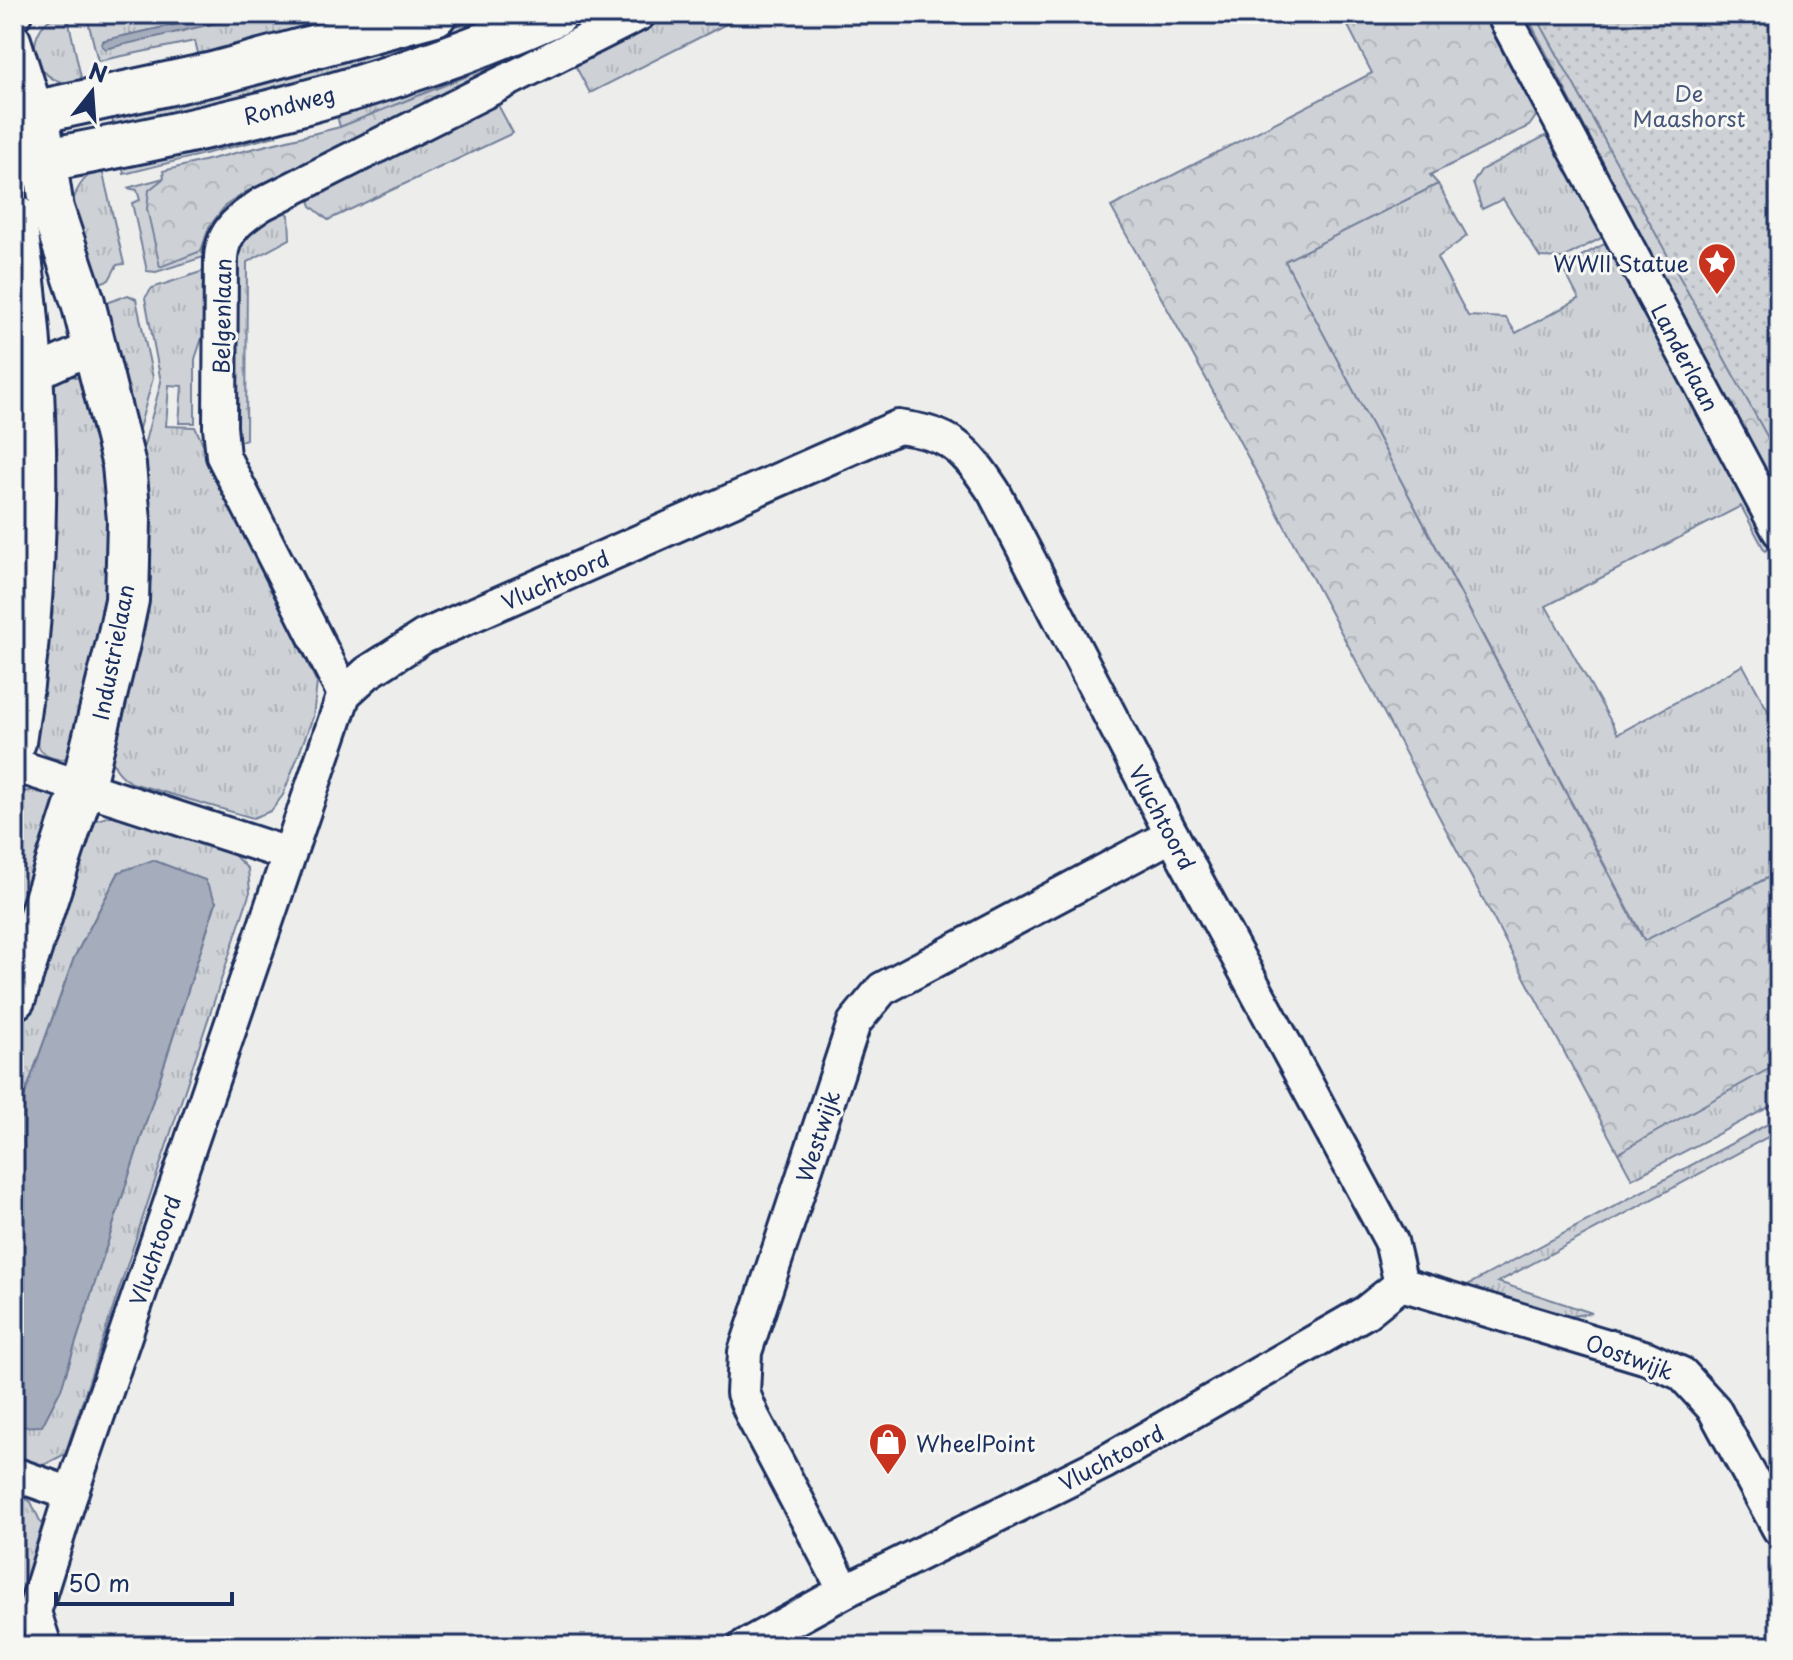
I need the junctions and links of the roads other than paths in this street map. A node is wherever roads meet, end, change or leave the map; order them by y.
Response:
1 (435, 14) edge
2 (556, 14) edge
3 (639, 14) edge
4 (1503, 14) edge
5 (14, 40) edge
6 (25, 115) edge
7 (29, 164) edge
8 (14, 216) edge
9 (95, 346) junction
10 (23, 362) edge
11 (1779, 531) edge
12 (344, 694) junction
13 (14, 742) edge
14 (14, 765) edge
15 (83, 785) junction
16 (1172, 835) junction
17 (288, 854) junction
18 (14, 998) edge
19 (1401, 1284) junction
20 (14, 1474) edge
21 (71, 1494) junction
22 (1779, 1529) edge
23 (845, 1591) junction
24 (45, 1646) edge
25 (745, 1646) edge

1 - 6 main road
2 - 7 main road, Rondweg
3 - 12 street, Belgenlaan
4 - 11 street, Landerlaan
5 - 6 street
6 - 7 main road, Industrielaan
7 - 9 main road, Industrielaan
8 - 10 main road
9 - 10 street
9 - 15 main road, Industrielaan
10 - 13 main road
12 - 16 street, Vluchtoord
12 - 17 street, Vluchtoord
14 - 15 street
15 - 17 street
15 - 18 main road, Industrielaan
16 - 19 street, Vluchtoord
16 - 23 street, Westwijk
17 - 21 street, Vluchtoord
19 - 22 street, Oostwijk
19 - 23 street, Vluchtoord
20 - 21 street
21 - 24 street, Vluchtoord
23 - 25 street, Vluchtoord

